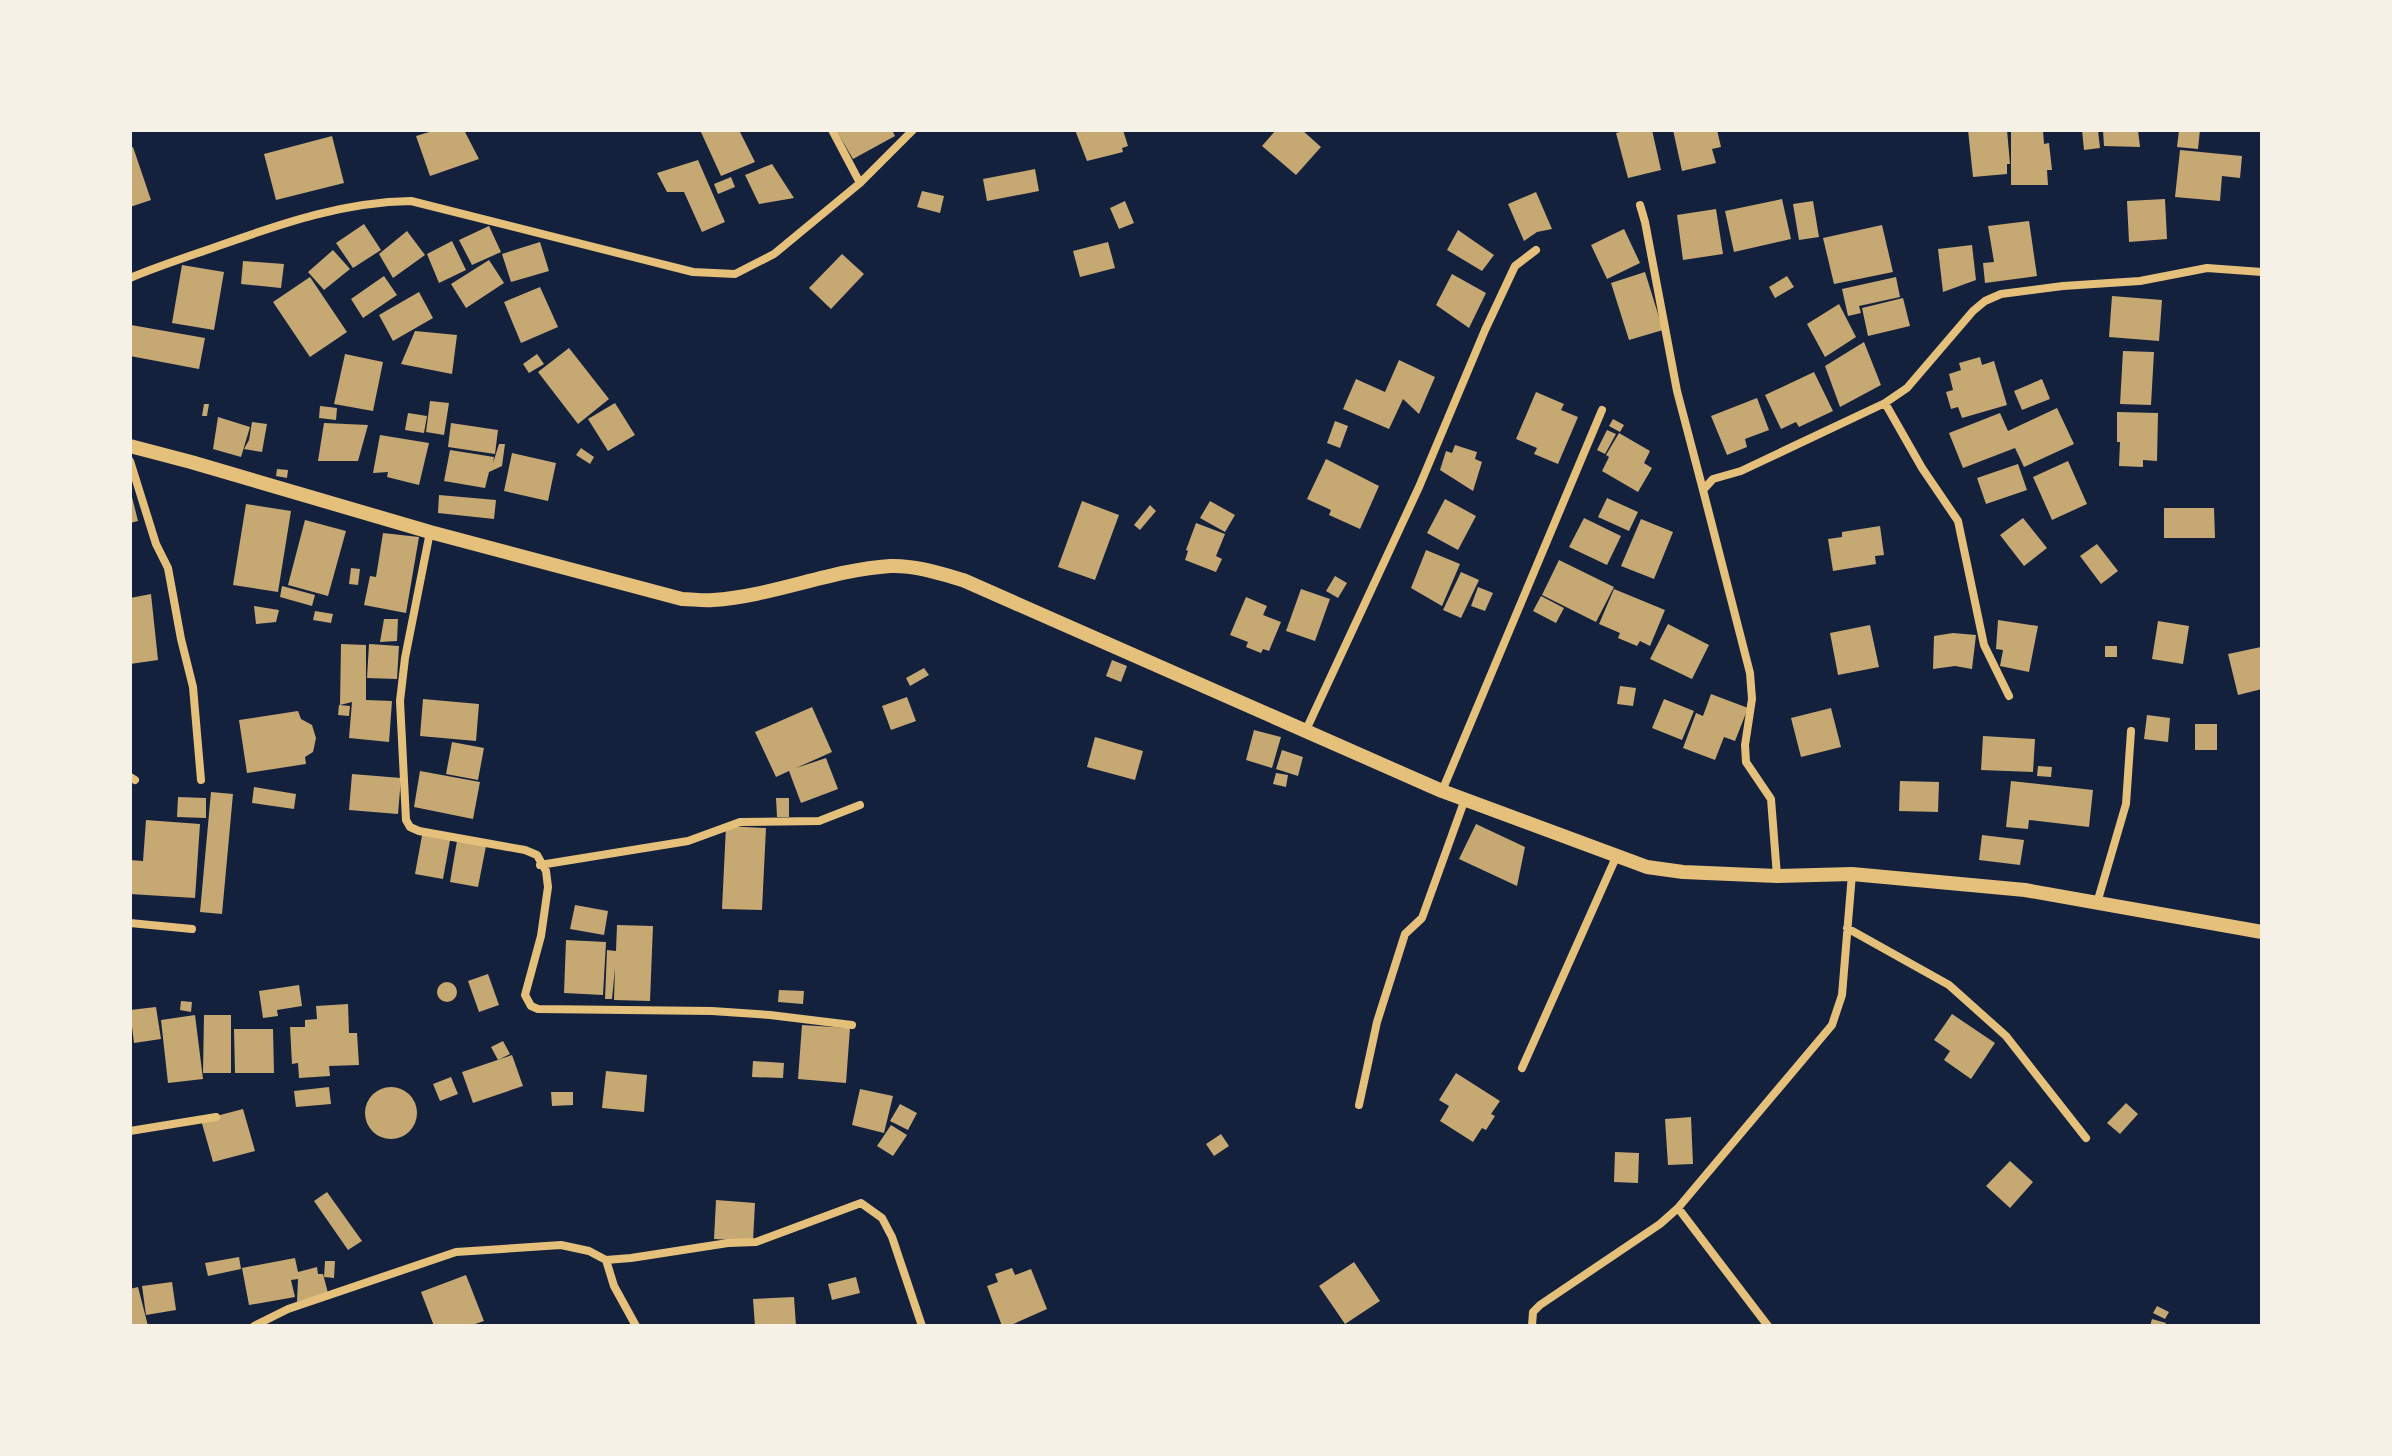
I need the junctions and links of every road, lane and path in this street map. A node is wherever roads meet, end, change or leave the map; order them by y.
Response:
1 (832, 130) edge
2 (913, 130) edge
3 (860, 183) junction
4 (1640, 205) dead end
5 (1536, 250) dead end
6 (2262, 272) edge
7 (130, 278) edge
8 (1885, 403) junction
9 (1602, 410) dead end
10 (130, 446) edge
11 (130, 461) edge
12 (1703, 490) junction
13 (430, 532) junction
14 (2009, 696) dead end
15 (1306, 730) junction
16 (2131, 731) dead end
17 (201, 780) dead end
18 (1442, 791) junction
19 (1465, 799) junction
20 (860, 805) dead end
21 (1617, 855) junction
22 (540, 865) junction
23 (1852, 874) junction
24 (1777, 876) junction
25 (2097, 903) junction
26 (130, 923) edge
27 (1847, 928) junction
28 (192, 929) dead end
29 (2262, 932) edge
30 (852, 1025) dead end
31 (1522, 1068) dead end
32 (1359, 1105) dead end
33 (216, 1117) dead end
34 (130, 1131) edge
35 (2086, 1138) dead end
36 (1678, 1208) junction
37 (606, 1260) junction
38 (254, 1326) edge
39 (636, 1326) edge
40 (922, 1326) edge
41 (1532, 1326) edge
42 (1768, 1326) edge

1 - 3 street
2 - 3 street
3 - 7 street
4 - 12 street
5 - 15 street
6 - 8 street
8 - 12 street
8 - 14 street
9 - 18 street
10 - 13 street
11 - 17 street
12 - 24 street
13 - 15 street
13 - 22 street
15 - 18 street
16 - 25 street
18 - 19 street
19 - 21 street
19 - 32 street
20 - 22 street
21 - 24 street
21 - 31 street
22 - 30 street
23 - 24 street
23 - 25 street
23 - 27 street
25 - 29 street
26 - 28 street
27 - 35 street
27 - 36 street
33 - 34 street
36 - 41 street
36 - 42 street
37 - 38 street
37 - 39 street
37 - 40 street

